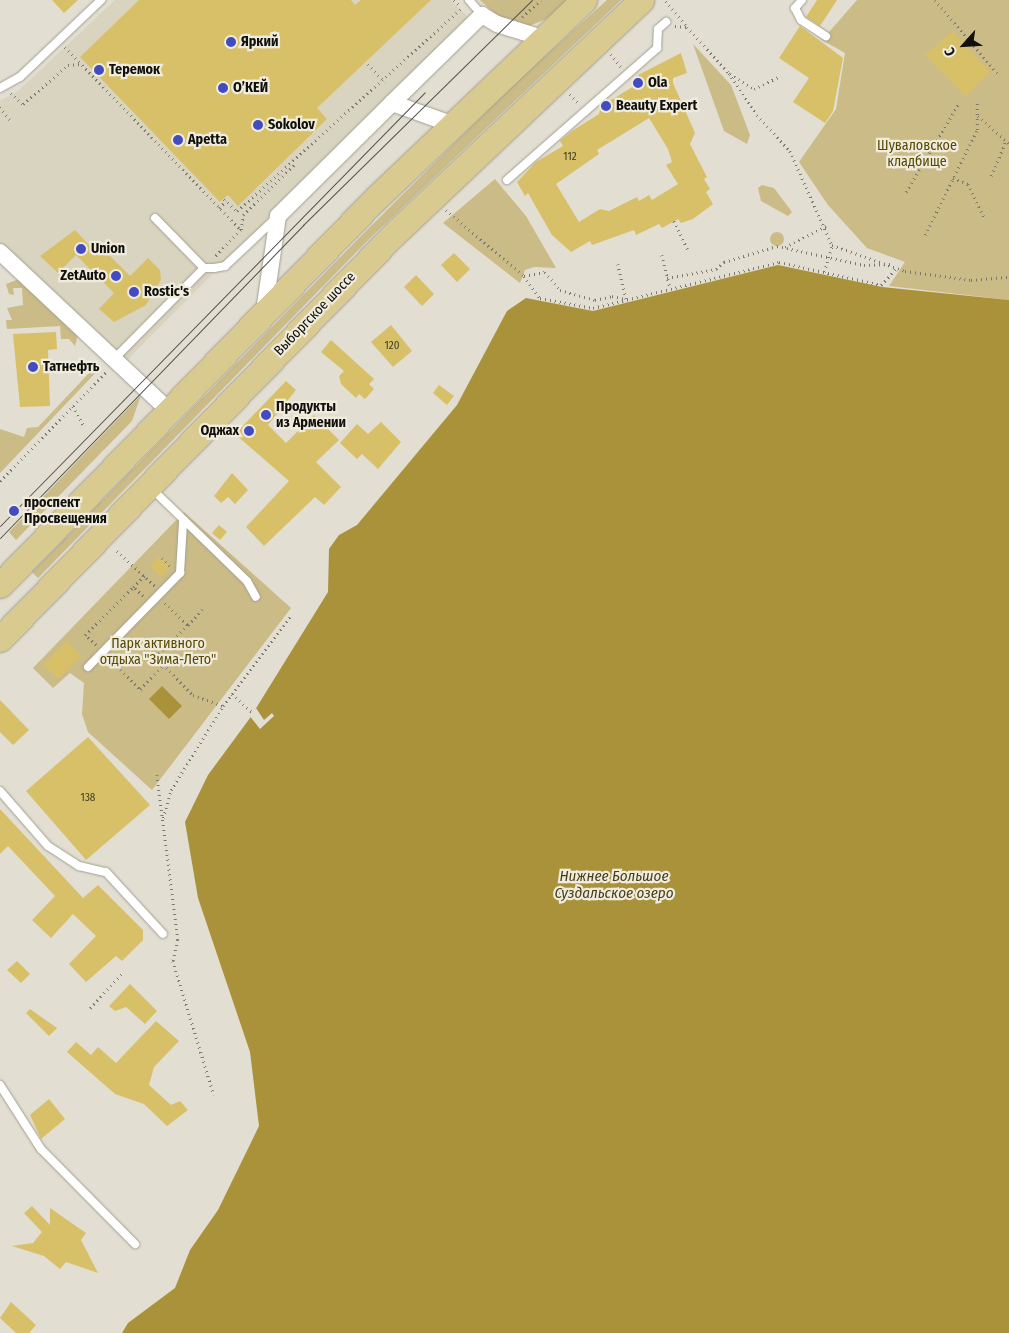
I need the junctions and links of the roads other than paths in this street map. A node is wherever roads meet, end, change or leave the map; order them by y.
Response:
1 (101, 0) edge
2 (469, 0) edge
3 (584, 0) edge
4 (641, 0) edge
5 (802, 0) edge
6 (482, 14) junction
7 (670, 23) road end
8 (826, 36) dead end
9 (542, 38) junction
10 (3, 87) edge
11 (392, 103) junction
12 (451, 124) junction
13 (507, 180) dead end
14 (278, 216) junction
15 (155, 218) dead end
16 (257, 236) junction
17 (273, 243) junction
18 (0, 252) edge
19 (204, 268) junction
20 (264, 312) junction
21 (115, 360) junction
22 (168, 410) junction
23 (149, 486) junction
24 (183, 522) junction
25 (0, 585) edge
26 (256, 596) dead end
27 (0, 640) edge
28 (88, 667) dead end
29 (0, 791) edge
30 (163, 934) dead end
31 (0, 1085) edge
32 (135, 1244) dead end

1 - 10 lane
2 - 6 lane
3 - 9 main road
4 - 23 main road, Выборгское шоссе
5 - 8 lane
6 - 9 street
6 - 11 street
7 - 13 lane
9 - 12 main road
11 - 12 street
11 - 14 street
12 - 20 main road
14 - 16 lane
14 - 17 street
15 - 19 lane
16 - 17 lane
16 - 19 lane
17 - 20 street
18 - 21 street
19 - 21 lane
20 - 22 main road
21 - 22 street
22 - 25 main road
23 - 24 lane
23 - 27 main road, Выборгское шоссе
24 - 26 lane
24 - 28 lane
29 - 30 lane
31 - 32 lane

